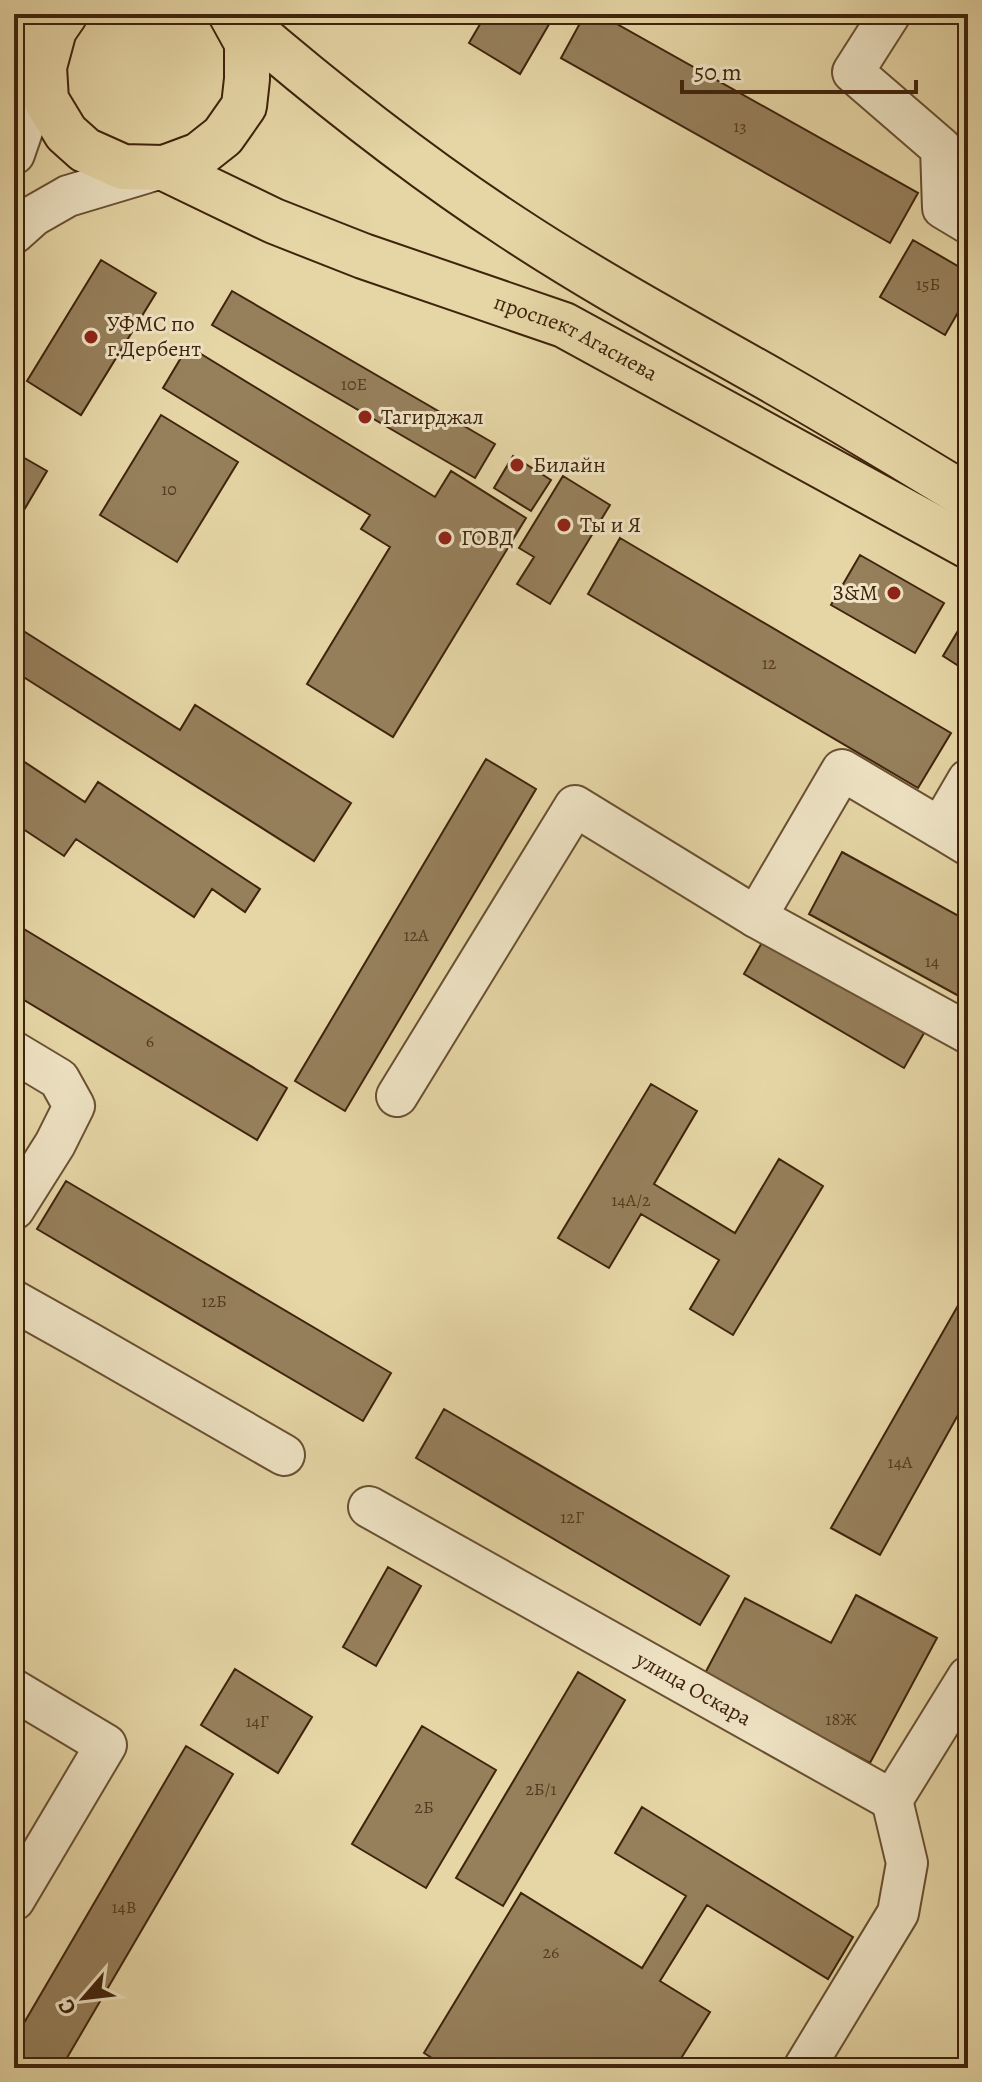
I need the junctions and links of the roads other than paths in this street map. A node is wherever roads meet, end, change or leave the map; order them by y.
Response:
1 (65, 14) edge
2 (233, 14) edge
3 (890, 14) edge
4 (14, 24) edge
5 (44, 67) junction
6 (14, 153) edge
7 (164, 168) junction
8 (968, 223) edge
9 (14, 233) edge
10 (968, 497) edge
11 (968, 546) edge
12 (968, 780) edge
13 (954, 836) edge
14 (756, 917) junction
15 (968, 1033) edge
16 (14, 1052) edge
17 (397, 1096) dead end
18 (14, 1209) edge
19 (14, 1301) edge
20 (284, 1455) dead end
21 (369, 1507) dead end
22 (968, 1677) edge
23 (14, 1690) edge
24 (892, 1800) junction
25 (14, 1900) edge
26 (804, 2068) edge

1 - 5 main road
2 - 7 main road
2 - 10 main road
3 - 8 street
4 - 5 main road
5 - 6 street
5 - 7 main road
7 - 9 street
7 - 11 main road, проспект Агасиева
12 - 13 street
13 - 14 street
14 - 15 street
14 - 17 street
16 - 18 street
19 - 20 street
21 - 24 street, улица Оскара
22 - 24 street
23 - 25 street
24 - 26 street

